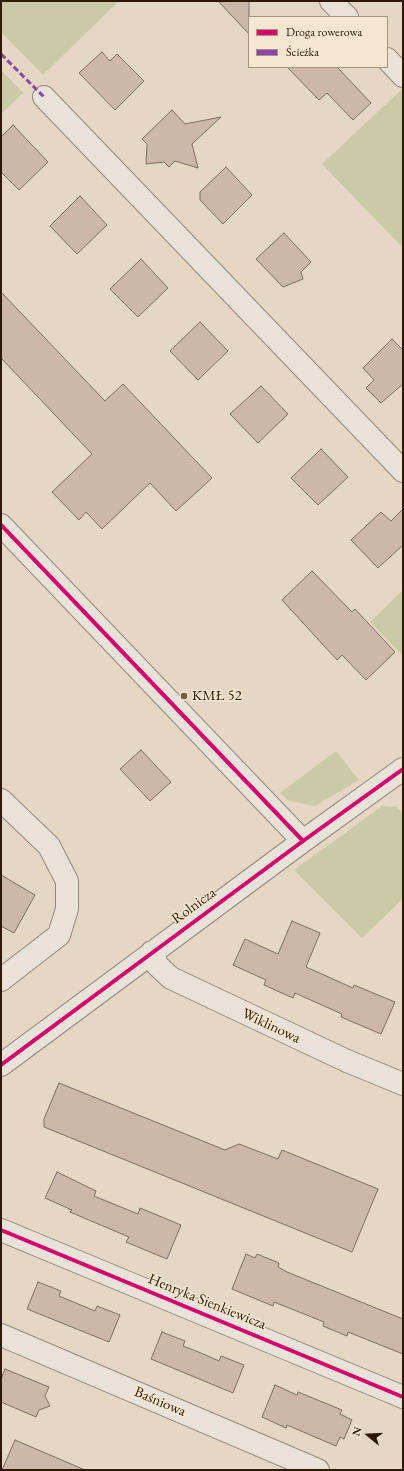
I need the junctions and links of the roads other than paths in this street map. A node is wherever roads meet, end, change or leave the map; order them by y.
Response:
1 (332, 1) edge
2 (346, 16) edge
3 (388, 61) edge
4 (403, 76) edge
5 (44, 97) dead end
6 (403, 472) edge
7 (1, 525) edge
8 (399, 780) edge
9 (1, 800) edge
10 (303, 841) junction
11 (152, 952) junction
12 (1, 980) edge
13 (1, 1065) edge
14 (403, 1084) edge
15 (1, 1230) edge
16 (1, 1335) edge
17 (403, 1397) edge
18 (318, 1470) edge

1 - 2 street
3 - 4 street
5 - 6 street
7 - 10 street
8 - 10 street, Rolnicza
9 - 12 street
10 - 11 street, Rolnicza
11 - 13 street, Rolnicza
11 - 14 street, Wiklinowa
15 - 17 street, Henryka Sienkiewicza
16 - 18 street, Baśniowa

